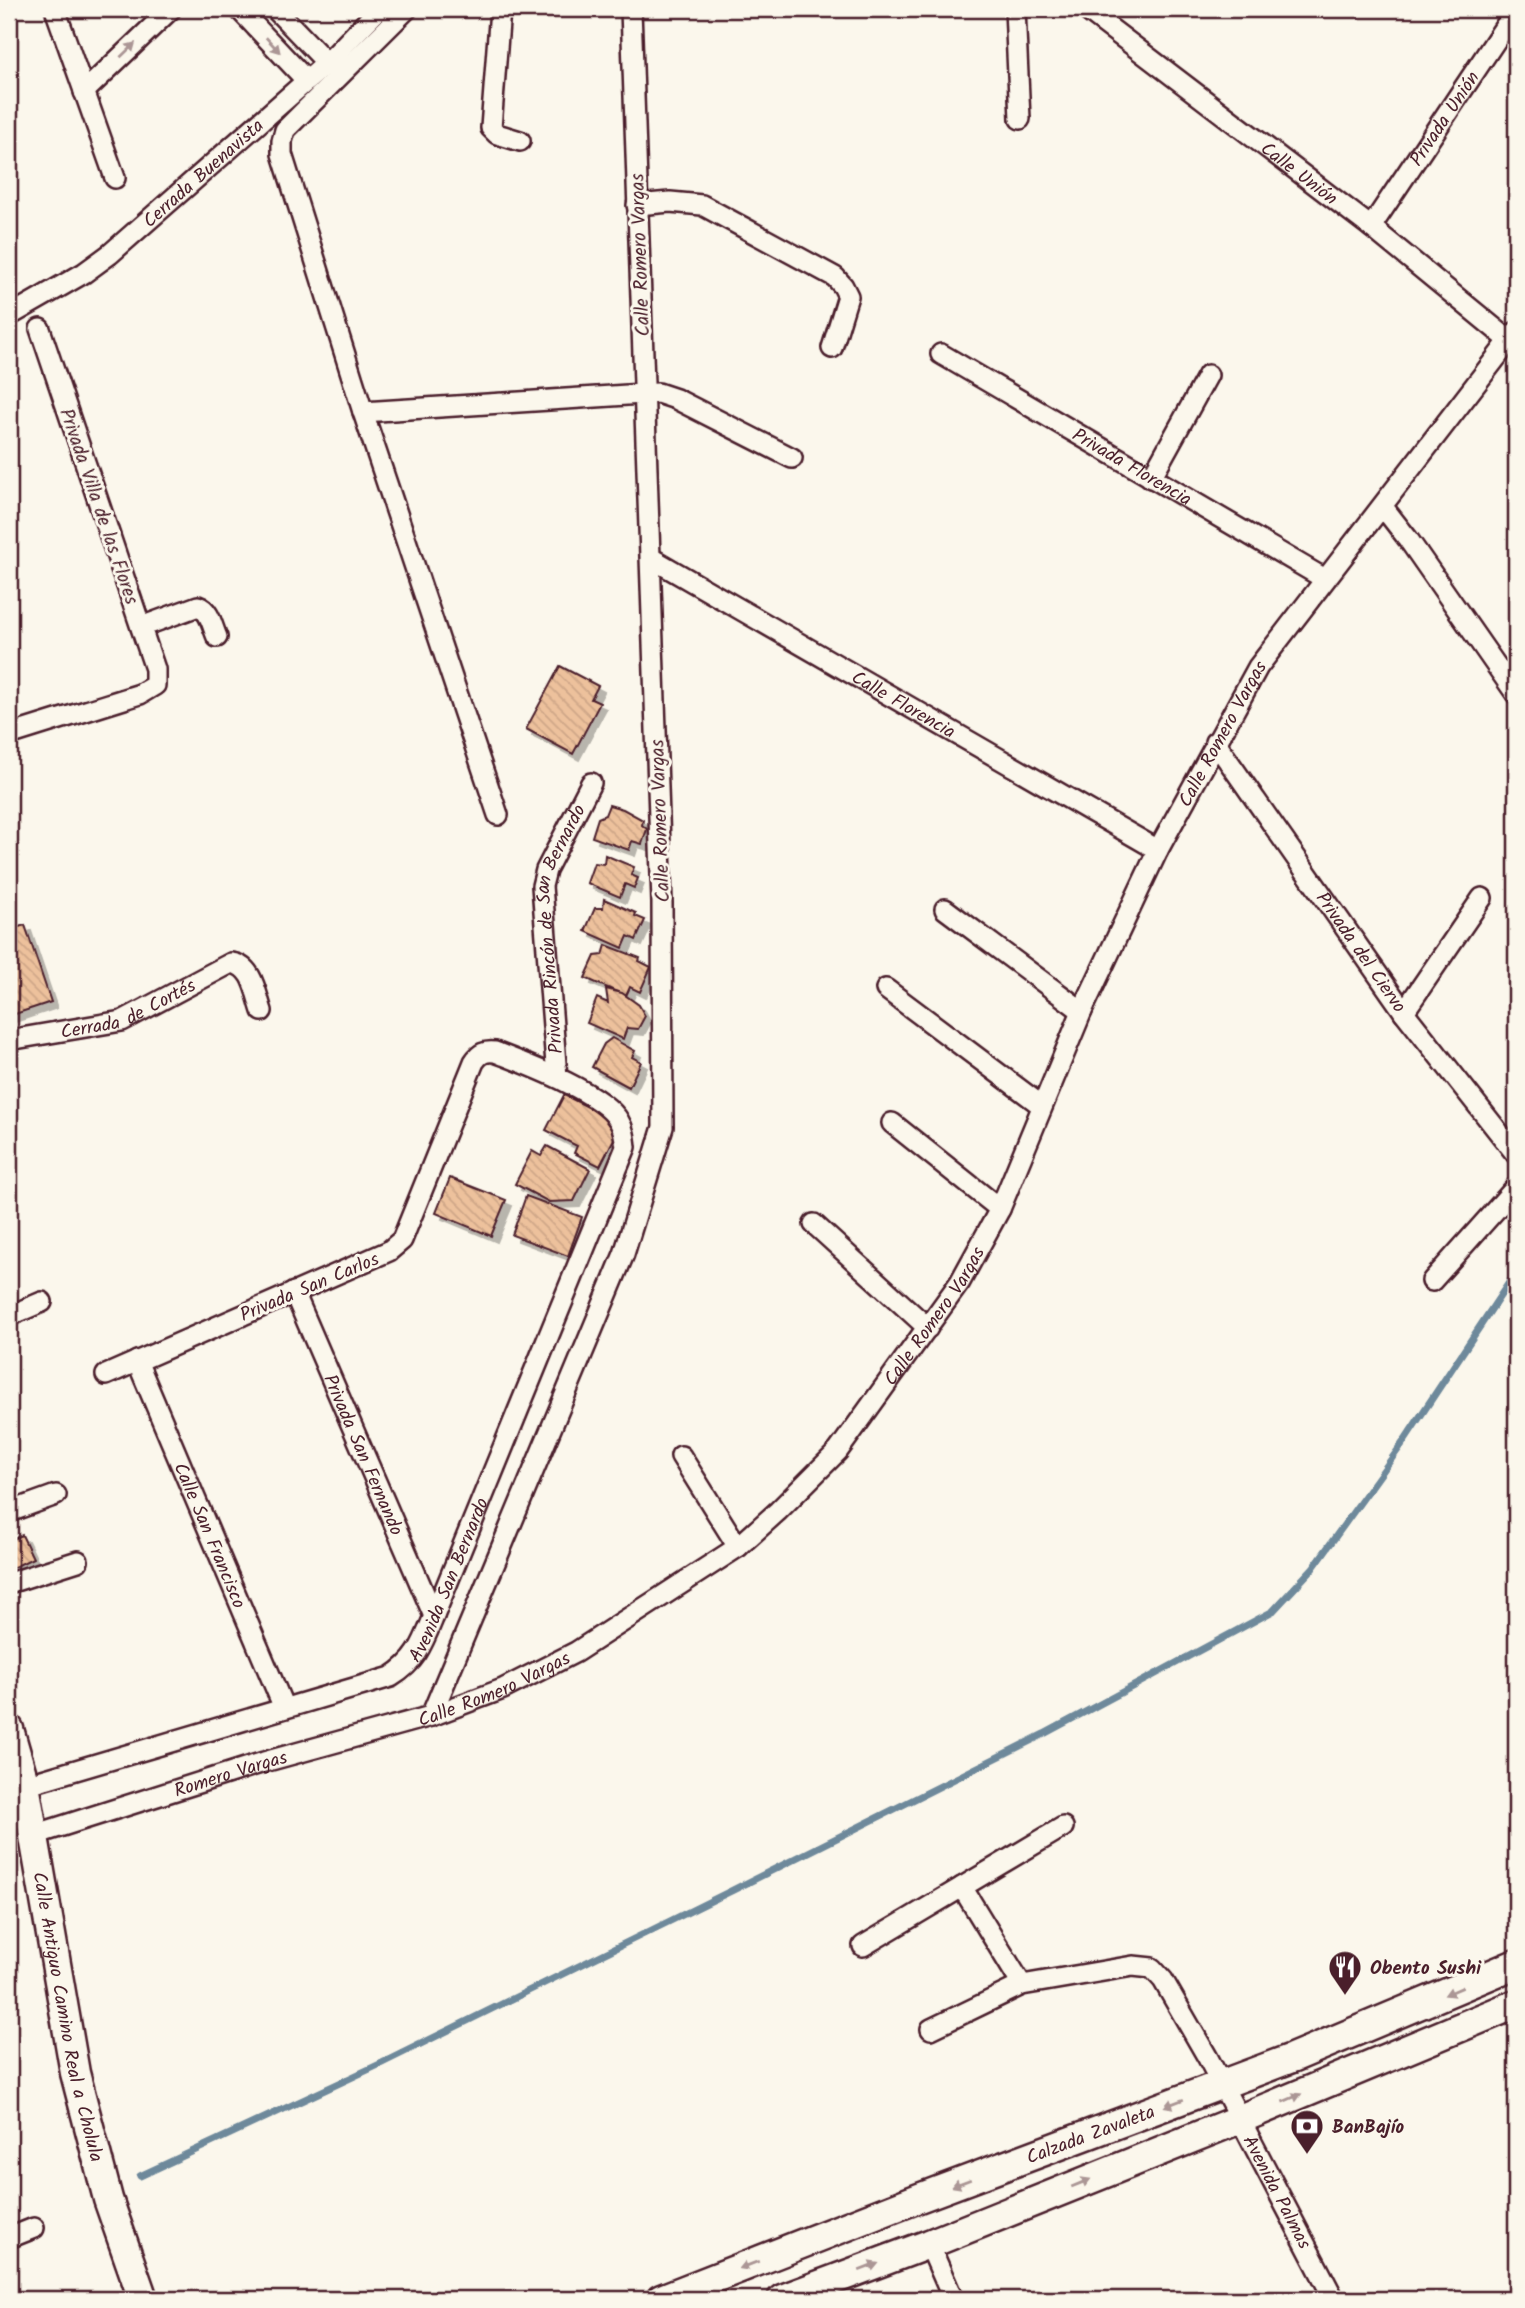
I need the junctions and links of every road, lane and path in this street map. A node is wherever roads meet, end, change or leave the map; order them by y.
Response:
1 (55, 9) edge
2 (171, 9) edge
3 (239, 9) edge
4 (275, 9) edge
5 (380, 9) edge
6 (407, 9) edge
7 (499, 9) edge
8 (631, 9) edge
9 (1014, 9) edge
10 (1085, 9) edge
11 (1516, 10) edge
12 (327, 63) junction
13 (307, 81) junction
14 (85, 92) junction
15 (1020, 119) dead end
16 (263, 120) junction
17 (282, 141) junction
18 (520, 141) dead end
19 (116, 178) dead end
20 (637, 205) junction
21 (1371, 227) junction
22 (9, 316) edge
23 (40, 329) dead end
24 (1514, 340) edge
25 (832, 348) dead end
26 (941, 354) dead end
27 (1208, 375) dead end
28 (644, 395) junction
29 (363, 412) junction
30 (792, 458) dead end
31 (1152, 478) junction
32 (1383, 507) junction
33 (651, 558) junction
34 (1325, 579) junction
35 (141, 627) junction
36 (216, 637) dead end
37 (1516, 694) edge
38 (9, 735) edge
39 (1215, 742) junction
40 (591, 783) dead end
41 (498, 815) dead end
42 (1158, 850) junction
43 (1482, 898) dead end
44 (945, 909) dead end
45 (886, 989) dead end
46 (262, 1011) dead end
47 (1082, 1011) junction
48 (1405, 1012) junction
49 (9, 1040) edge
50 (557, 1077) junction
51 (1042, 1106) junction
52 (892, 1123) dead end
53 (1516, 1154) edge
54 (1516, 1187) edge
55 (1000, 1209) junction
56 (814, 1224) dead end
57 (1432, 1281) dead end
58 (294, 1292) junction
59 (42, 1302) dead end
60 (9, 1316) edge
61 (928, 1328) junction
62 (137, 1361) junction
63 (106, 1375) dead end
64 (681, 1456) dead end
65 (56, 1495) dead end
66 (9, 1512) edge
67 (738, 1547) junction
68 (78, 1561) dead end
69 (9, 1583) edge
70 (435, 1616) junction
71 (284, 1708) junction
72 (431, 1716) junction
73 (9, 1729) edge
74 (24, 1785) junction
75 (1063, 1828) dead end
76 (34, 1835) junction
77 (962, 1887) junction
78 (863, 1946) dead end
79 (1516, 1964) edge
80 (1022, 1985) junction
81 (1516, 2004) edge
82 (930, 2029) dead end
83 (1222, 2085) junction
84 (1240, 2119) junction
85 (34, 2228) dead end
86 (9, 2238) edge
87 (929, 2244) junction
88 (143, 2299) edge
89 (661, 2299) edge
90 (782, 2299) edge
91 (953, 2299) edge
92 (1334, 2299) edge

1 - 14 street
14 -> 2 street
3 -> 13 street
4 - 12 street
5 - 12 street, Cerrada Buenavista
6 - 17 street
7 - 18 street
8 - 20 street, Calle Romero Vargas
9 - 15 street
10 - 21 street, Calle Unión
11 - 21 street, Privada Unión
12 - 13 street, Cerrada Buenavista
13 - 16 street, Cerrada Buenavista
14 - 19 street
16 - 17 street
16 - 22 street, Cerrada Buenavista
17 - 29 street
20 - 25 street
20 - 28 street, Calle Romero Vargas
21 - 24 street, Calle Unión
23 - 35 street, Privada Villa de las Flores
24 - 32 street, Calle Romero Vargas
26 - 31 street, Privada Florencia
27 - 31 street
28 - 29 street
28 - 30 street
28 - 33 street, Calle Romero Vargas
29 - 41 street
31 - 34 street, Privada Florencia
32 - 34 street, Calle Romero Vargas
32 - 37 street
33 - 42 street, Calle Florencia
33 - 72 street, Calle Romero Vargas
34 - 39 street, Calle Romero Vargas
35 - 36 street
35 - 38 street, Privada Villa de las Flores
39 - 42 street, Calle Romero Vargas
39 - 48 street, Privada del Ciervo
40 - 50 street, Privada Rincón de San Bernardo
42 - 47 street, Calle Romero Vargas
43 - 48 street
44 - 47 street
45 - 51 street
46 - 49 street, Cerrada de Cortés
47 - 51 street, Calle Romero Vargas
48 - 53 street, Privada del Ciervo
50 - 58 street, Privada San Carlos
50 - 70 street, Avenida San Bernardo
51 - 55 street, Calle Romero Vargas
52 - 55 street
54 - 57 street
55 - 61 street, Calle Romero Vargas
56 - 61 street
58 - 62 street, Privada San Carlos
58 - 70 street, Privada San Fernando
59 - 60 street
61 - 67 street, Calle Romero Vargas
62 - 63 street, Privada San Carlos
62 - 71 street, Calle San Francisco
64 - 67 street
65 - 66 street
67 - 72 street, Calle Romero Vargas
68 - 69 street
70 - 71 street, Avenida San Bernardo
71 - 74 street, Avenida San Bernardo
72 - 76 street, Romero Vargas
73 - 74 main road, Calle Antiguo Camino Real a Cholula
74 - 76 main road, Calle Antiguo Camino Real a Cholula
75 - 77 street
76 - 88 main road, Calle Antiguo Camino Real a Cholula
77 - 78 street
77 - 80 street
79 -> 83 main road, Calzada Zavaleta
80 - 82 street
80 - 83 street, Avenida Palmas
84 -> 81 main road
83 - 84 street, Avenida Palmas
83 -> 89 main road, Calzada Zavaleta
87 -> 84 main road
84 - 92 street, Avenida Palmas
85 - 86 street
90 -> 87 main road
87 - 91 street

